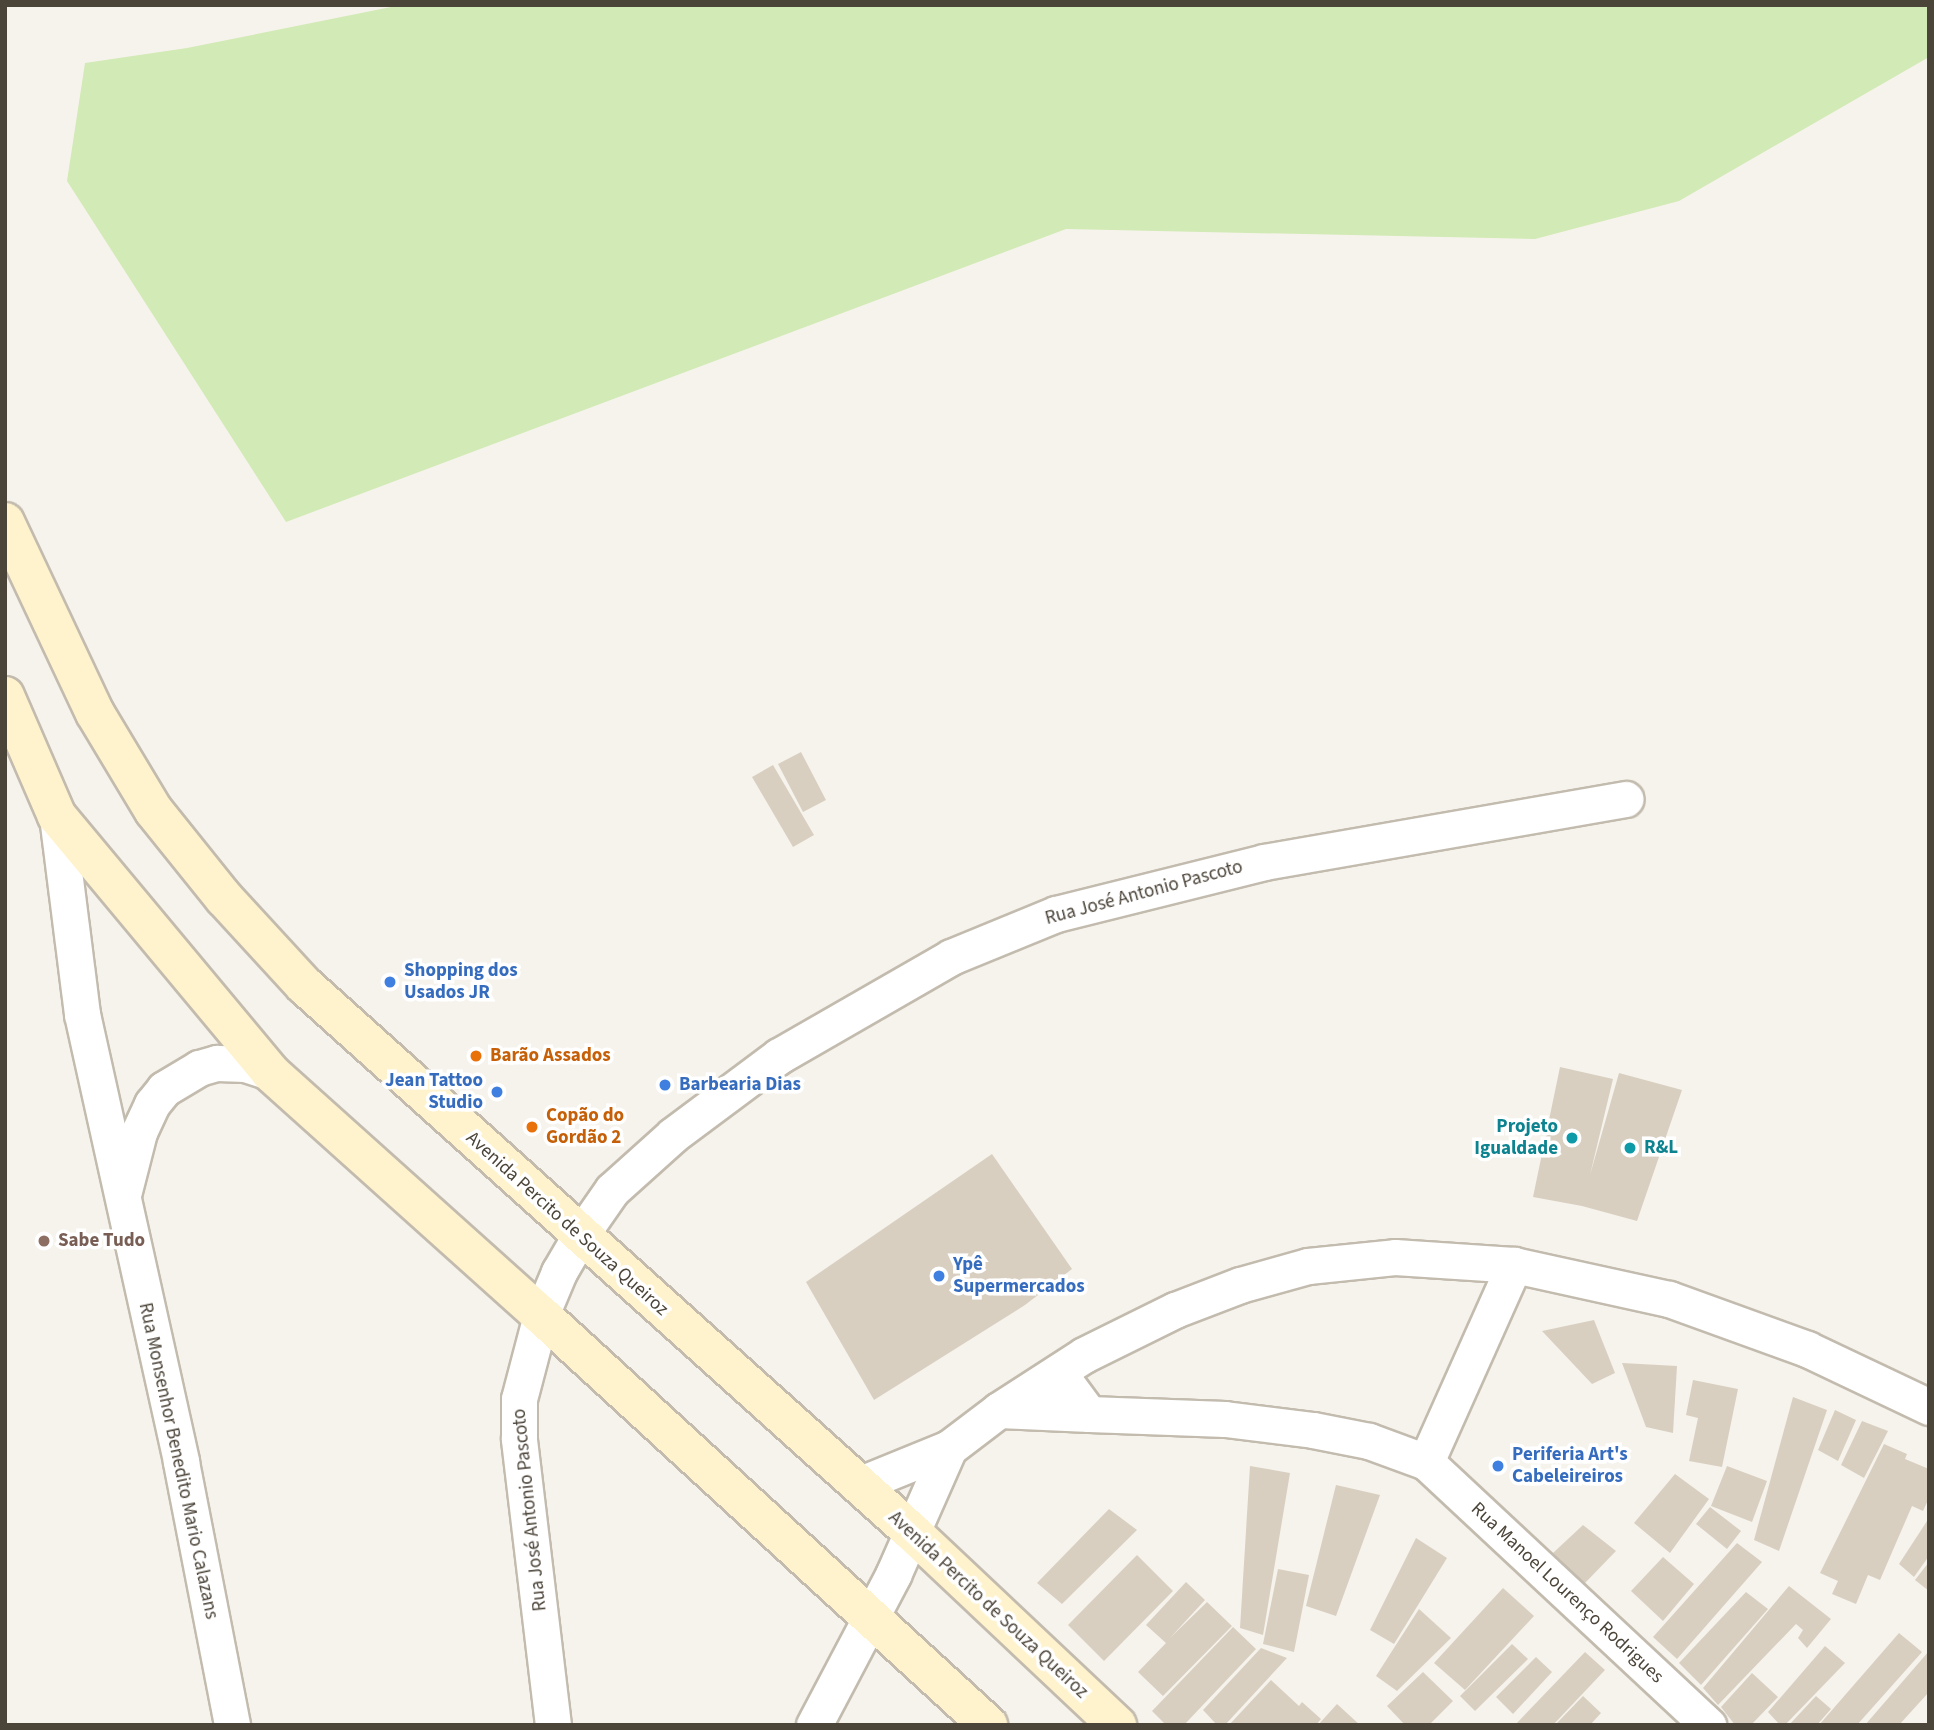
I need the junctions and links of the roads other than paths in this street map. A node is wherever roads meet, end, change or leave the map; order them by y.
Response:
1 (5, 522) edge
2 (5, 696) edge
3 (1626, 799) dead end
4 (57, 816) junction
5 (270, 1072) junction
6 (612, 1190) junction
7 (535, 1195) junction
8 (123, 1198) junction
9 (580, 1236) junction
10 (1514, 1265) junction
11 (541, 1315) junction
12 (1058, 1372) junction
13 (1929, 1407) edge
14 (999, 1410) junction
15 (1088, 1414) junction
16 (950, 1448) junction
17 (1426, 1462) junction
18 (858, 1485) junction
19 (912, 1532) junction
20 (870, 1619) junction
21 (232, 1725) edge
22 (553, 1725) edge
23 (814, 1725) edge
24 (988, 1725) edge
25 (1117, 1725) edge
26 (1708, 1725) edge

1 - 7 main road, Avenida Percito de Souza Queiroz
2 - 4 main road
3 - 6 street, Rua José Antonio Pascoto
4 - 5 main road
4 - 8 street, Rua Monsenhor Benedito Mario Calazans
5 - 8 street, Rua Monsenhor Benedito Mario Calazans
5 - 11 main road
6 - 7 street, Rua José Antonio Pascoto
6 - 9 street, Rua José Antonio Pascoto
7 - 9 main road, Avenida Percito de Souza Queiroz
8 - 21 street, Rua Monsenhor Benedito Mario Calazans
9 - 11 street, Rua José Antonio Pascoto
9 - 18 main road, Avenida Percito de Souza Queiroz
10 - 12 street
10 - 13 street
10 - 17 street
11 - 20 main road
11 - 22 street, Rua José Antonio Pascoto
12 - 14 street
12 - 15 street
14 - 15 street, Rua Manoel Lourenço Rodrigues
14 - 16 street
15 - 17 street, Rua Manoel Lourenço Rodrigues
16 - 18 street
16 - 19 street
17 - 26 street, Rua Manoel Lourenço Rodrigues
18 - 19 main road, Avenida Percito de Souza Queiroz
19 - 20 street
19 - 25 main road, Avenida Percito de Souza Queiroz
20 - 23 street
20 - 24 main road

